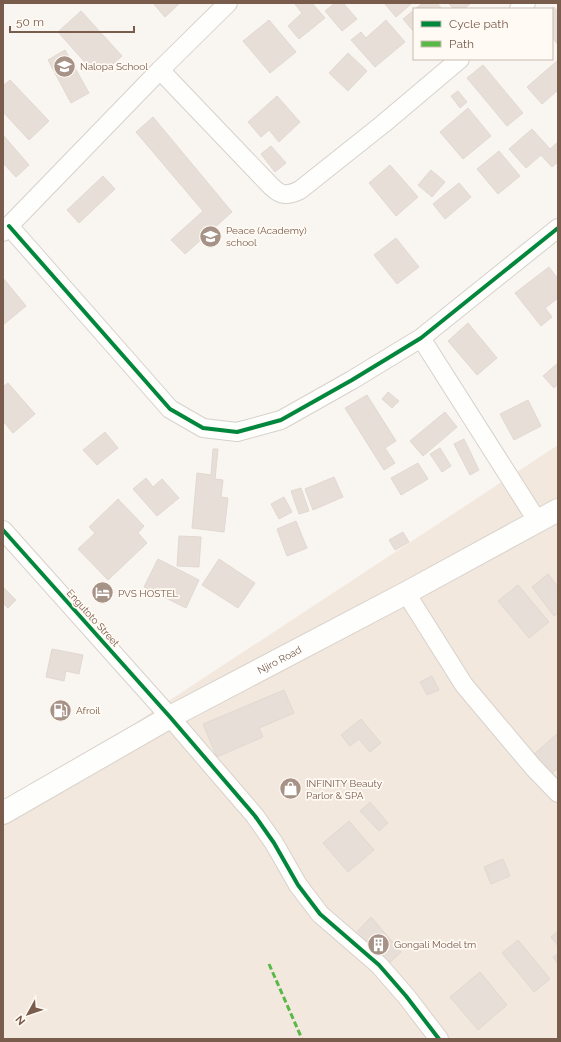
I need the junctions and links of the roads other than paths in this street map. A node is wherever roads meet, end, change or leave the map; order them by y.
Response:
1 (228, 3) edge
2 (459, 60) edge
3 (160, 70) junction
4 (558, 228) edge
5 (6, 229) edge
6 (421, 338) junction
7 (558, 510) edge
8 (538, 522) junction
9 (3, 530) edge
10 (406, 593) junction
11 (170, 717) junction
12 (558, 793) edge
13 (3, 813) edge
14 (439, 1039) edge

1 - 3 street
2 - 3 street
3 - 5 street
4 - 6 street
5 - 6 street
6 - 8 street
7 - 8 street, Njiro Road
8 - 10 street, Njiro Road
9 - 11 street, Engutoto Street
10 - 11 street, Njiro Road
10 - 12 street
11 - 13 street, Njiro Road
11 - 14 street, Engutoto Street

